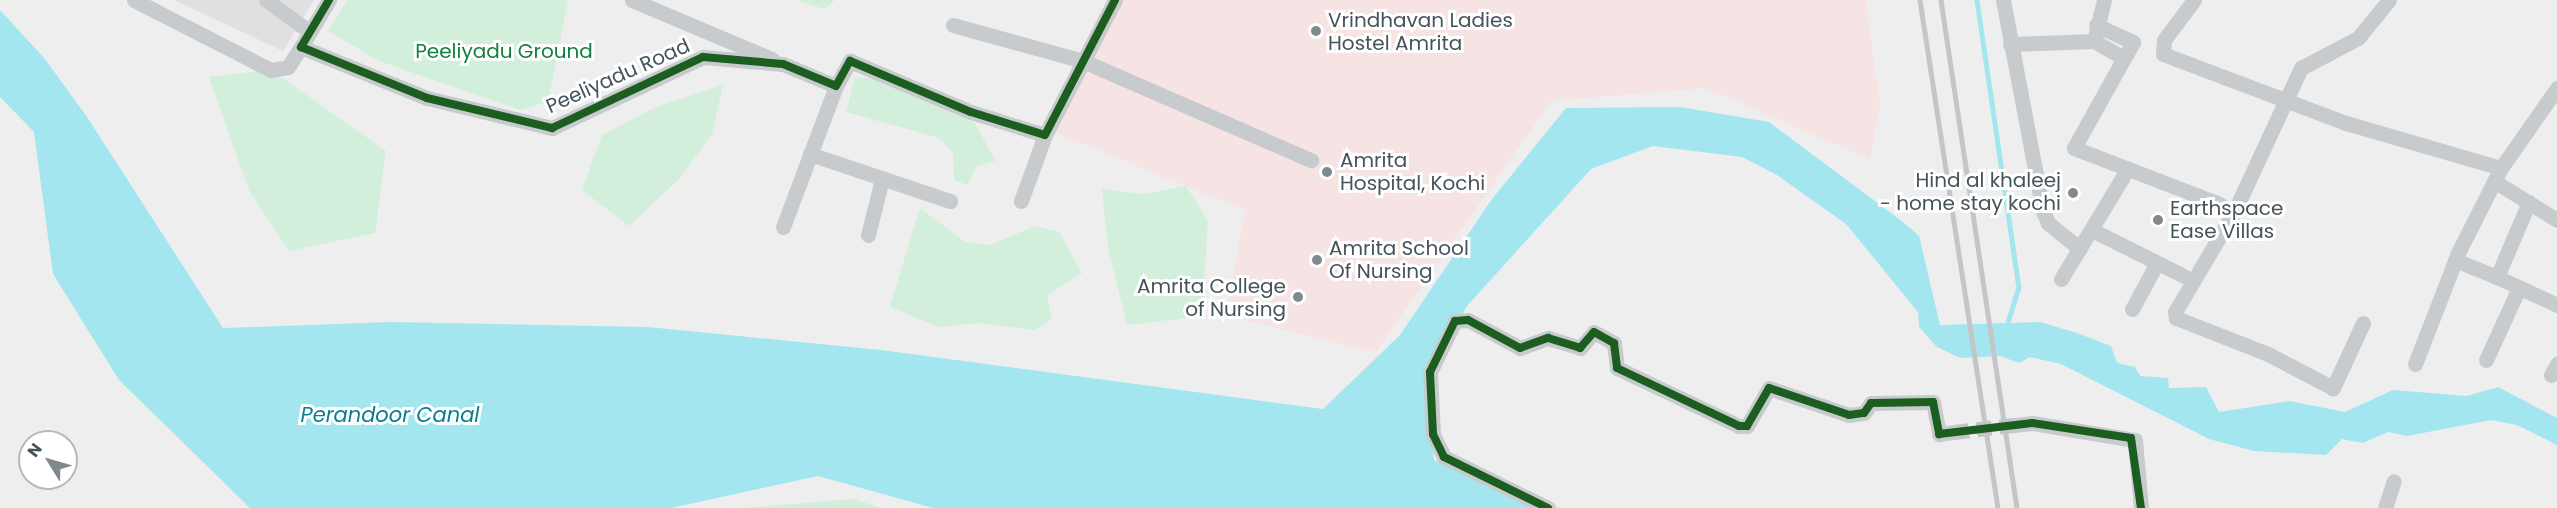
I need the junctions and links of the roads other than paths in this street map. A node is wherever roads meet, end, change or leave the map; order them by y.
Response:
1 (134, 0) edge
2 (266, 0) edge
3 (329, 0) edge
4 (632, 0) edge
5 (1115, 0) edge
6 (2003, 0) edge
7 (2104, 0) edge
8 (2194, 0) edge
9 (2389, 0) edge
10 (953, 25) dead end
11 (2096, 25) junction
12 (310, 32) junction
13 (2094, 41) junction
14 (2010, 44) junction
15 (301, 47) junction
16 (2124, 58) junction
17 (1083, 61) junction
18 (783, 64) junction
19 (836, 86) junction
20 (2557, 88) edge
21 (2287, 99) junction
22 (1045, 135) junction
23 (810, 154) junction
24 (1311, 160) dead end
25 (2127, 170) junction
26 (2498, 174) junction
27 (882, 178) junction
28 (950, 201) dead end
29 (1021, 201) dead end
30 (2529, 202) junction
31 (2220, 204) dead end
32 (2557, 220) edge
33 (783, 226) dead end
34 (2092, 230) junction
35 (868, 235) dead end
36 (2080, 249) junction
37 (2455, 260) junction
38 (2157, 263) junction
39 (2184, 276) dead end
40 (2496, 277) junction
41 (2061, 279) dead end
42 (2519, 288) junction
43 (2557, 305) edge
44 (2132, 309) dead end
45 (2363, 323) dead end
46 (2486, 360) dead end
47 (2415, 364) dead end
48 (2014, 425) tunnel mouth
49 (1954, 432) tunnel mouth
50 (2394, 481) dead end
51 (1548, 508) edge
52 (2141, 508) edge
53 (2385, 508) edge

1 - 15 street
2 - 12 street
3 - 12 street
4 - 18 street
5 - 17 street
6 - 14 street
7 - 11 street
8 - 21 street
9 - 21 street
10 - 17 street
11 - 13 street
11 - 16 street
12 - 15 street
13 - 14 street
13 - 16 street
14 - 36 street
15 - 18 street, Peeliyadu Road
16 - 25 street
17 - 22 street
17 - 24 street
18 - 19 street, Peeliyadu Road
19 - 22 street
19 - 23 street
20 - 26 street
21 - 26 street
21 - 45 street
22 - 29 street
23 - 27 street
23 - 33 street
25 - 31 street
25 - 34 street
26 - 30 street
26 - 37 street
27 - 28 street
27 - 35 street
30 - 32 street
30 - 40 street
34 - 36 street
34 - 38 street
36 - 41 street
37 - 40 street
37 - 47 street
38 - 39 street
38 - 44 street
40 - 42 street
42 - 43 street
42 - 46 street
48 - 52 street
49 - 51 street
50 - 53 street

